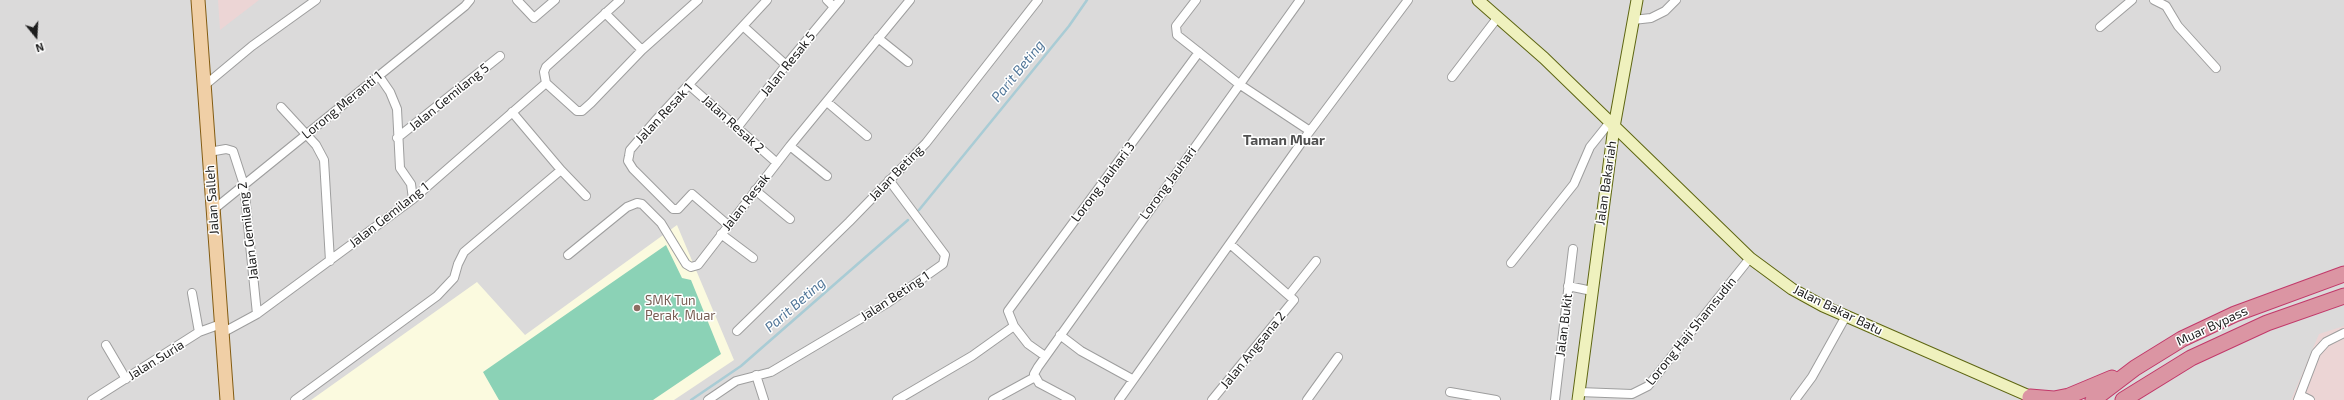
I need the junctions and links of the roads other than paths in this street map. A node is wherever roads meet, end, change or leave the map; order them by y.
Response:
1 (198, 0) edge
2 (316, 0) edge
3 (470, 0) edge
4 (517, 0) edge
5 (555, 0) edge
6 (620, 0) edge
7 (698, 0) edge
8 (767, 0) edge
9 (826, 0) edge
10 (840, 0) edge
11 (910, 0) edge
12 (1038, 0) edge
13 (1196, 0) edge
14 (1300, 0) edge
15 (1408, 0) edge
16 (1478, 0) edge
17 (1637, 0) edge
18 (1676, 0) edge
19 (2132, 0) edge
20 (2154, 0) edge
21 (834, 7) junction
22 (606, 13) junction
23 (1498, 17) junction
24 (1633, 20) junction
25 (743, 26) junction
26 (2100, 27) dead end
27 (878, 38) junction
28 (642, 50) junction
29 (1199, 52) junction
30 (500, 56) dead end
31 (908, 62) dead end
32 (786, 65) junction
33 (2216, 68) dead end
34 (379, 76) junction
35 (1452, 77) dead end
36 (546, 83) junction
37 (1239, 84) junction
38 (689, 85) junction
39 (204, 86) junction
40 (827, 102) junction
41 (280, 107) dead end
42 (512, 112) junction
43 (1612, 125) junction
44 (737, 128) junction
45 (1310, 131) junction
46 (307, 134) junction
47 (867, 136) dead end
48 (397, 138) junction
49 (790, 146) junction
50 (209, 152) junction
51 (777, 163) junction
52 (561, 170) junction
53 (827, 176) dead end
54 (890, 180) junction
55 (244, 185) junction
56 (755, 190) junction
57 (586, 196) dead end
58 (413, 199) junction
59 (213, 210) junction
60 (790, 219) dead end
61 (728, 225) junction
62 (721, 234) junction
63 (1230, 244) junction
64 (1572, 249) dead end
65 (568, 255) dead end
66 (752, 258) dead end
67 (1750, 258) junction
68 (330, 261) junction
69 (1316, 261) dead end
70 (1511, 263) dead end
71 (2344, 274) edge
72 (1568, 286) junction
73 (1592, 291) junction
74 (192, 293) dead end
75 (2344, 296) edge
76 (1291, 297) junction
77 (257, 314) junction
78 (1846, 316) junction
79 (1014, 326) junction
80 (221, 328) junction
81 (737, 331) dead end
82 (199, 332) junction
83 (2344, 333) edge
84 (1060, 335) junction
85 (106, 345) dead end
86 (1045, 356) junction
87 (1338, 357) dead end
88 (2134, 368) junction
89 (756, 375) junction
90 (1035, 377) junction
91 (126, 379) junction
92 (1132, 379) junction
93 (2153, 381) junction
94 (1450, 392) dead end
95 (1578, 396) edge
96 (2299, 398) edge
97 (2033, 399) edge
98 (92, 400) edge
99 (226, 400) edge
100 (295, 400) edge
101 (708, 400) edge
102 (764, 400) edge
103 (897, 400) edge
104 (992, 400) edge
105 (1071, 400) edge
106 (1119, 400) edge
107 (1212, 400) edge
108 (1307, 400) edge
109 (1496, 400) edge
110 (1555, 400) edge
111 (1795, 400) edge
112 (2093, 400) edge
113 (2123, 400) edge
114 (2142, 400) edge
115 (2310, 400) edge

1 - 39 main road, Jalan Salleh
2 - 39 street
3 - 34 street, Lorong Meranti 1
4 - 5 street
6 - 22 street
7 - 28 street
8 - 25 street, Jalan Resak 1
9 - 21 street
10 - 21 street, Jalan Resak 5
11 - 27 street, Jalan Resak
12 - 54 street, Jalan Beting
13 - 29 street
14 - 37 street, Lorong Jauhari
15 - 45 street
16 - 23 main road, Jalan Bakariah
17 - 24 main road
18 - 24 street
19 - 26 street
20 - 33 street
21 - 32 street, Jalan Resak 5
22 - 28 street
22 - 36 street
23 - 35 street
23 - 43 main road, Jalan Bakariah
24 - 43 main road
25 - 32 street
25 - 38 street, Jalan Resak 1
27 - 31 street
27 - 40 street, Jalan Resak
28 - 36 street
29 - 37 street
29 - 79 street, Lorong Jauhari 3
30 - 48 street, Jalan Gemilang 5
32 - 44 street, Jalan Resak 5
34 - 46 street, Lorong Meranti 1
34 - 48 street
36 - 42 street, Jalan Gemilang 1
37 - 45 street
37 - 84 street, Lorong Jauhari
38 - 44 street, Jalan Resak 2
38 - 61 street, Jalan Resak 1
39 - 50 main road, Jalan Salleh
40 - 47 street
40 - 49 street, Jalan Resak
41 - 46 street
42 - 52 street
42 - 58 street, Jalan Gemilang 1
43 - 67 main road, Jalan Bakar Batu
43 - 70 street
43 - 73 main road, Jalan Bakariah
44 - 51 street, Jalan Resak 2
45 - 63 street
46 - 55 street, Lorong Meranti 1
46 - 68 street
48 - 58 street
49 - 51 street, Jalan Resak
49 - 53 street
50 - 55 street, Jalan Gemilang 2
50 - 59 main road, Jalan Salleh
51 - 56 street, Jalan Resak
52 - 57 street
52 - 100 street
54 - 81 street, Jalan Beting
54 - 89 street, Jalan Beting 1
55 - 59 street, Lorong Meranti 1
55 - 77 street, Jalan Gemilang 2
56 - 60 street
56 - 61 street, Jalan Resak
58 - 68 street, Jalan Gemilang 1
59 - 80 main road, Jalan Salleh
61 - 62 street, Jalan Resak
62 - 65 street, Jalan Resak
62 - 66 street
63 - 76 street
63 - 92 street
64 - 72 street, Jalan Bukit
67 - 78 main road, Jalan Bakar Batu
67 - 95 street, Lorong Haji Shamsudin
68 - 77 street, Jalan Gemilang 1
69 - 76 street, Jalan Angsana 2
71 - 88 highway, Muar Bypass
72 - 73 street
72 - 110 street, Jalan Bukit
73 - 95 main road, Jalan Bakariah
74 - 82 street
75 - 93 highway, Muar Bypass
76 - 107 street, Jalan Angsana 2
77 - 80 street, Jalan Gemilang 1
78 - 97 main road, Jalan Bakar Batu
78 - 111 street
79 - 86 street
79 - 103 street
80 - 82 street, Jalan Suria
80 - 99 main road, Jalan Salleh
82 - 91 street, Jalan Suria
83 - 96 street
84 - 86 street, Lorong Jauhari
84 - 92 street
85 - 91 street
86 - 90 street, Lorong Jauhari
87 - 108 street
88 - 97 highway
88 - 112 highway, Muar Bypass
89 - 101 street
89 - 102 street
90 - 104 street
90 - 105 street
91 - 98 street, Jalan Suria
92 - 106 street
93 - 113 highway, Muar Bypass
93 - 114 highway
94 - 109 street
96 - 115 street

